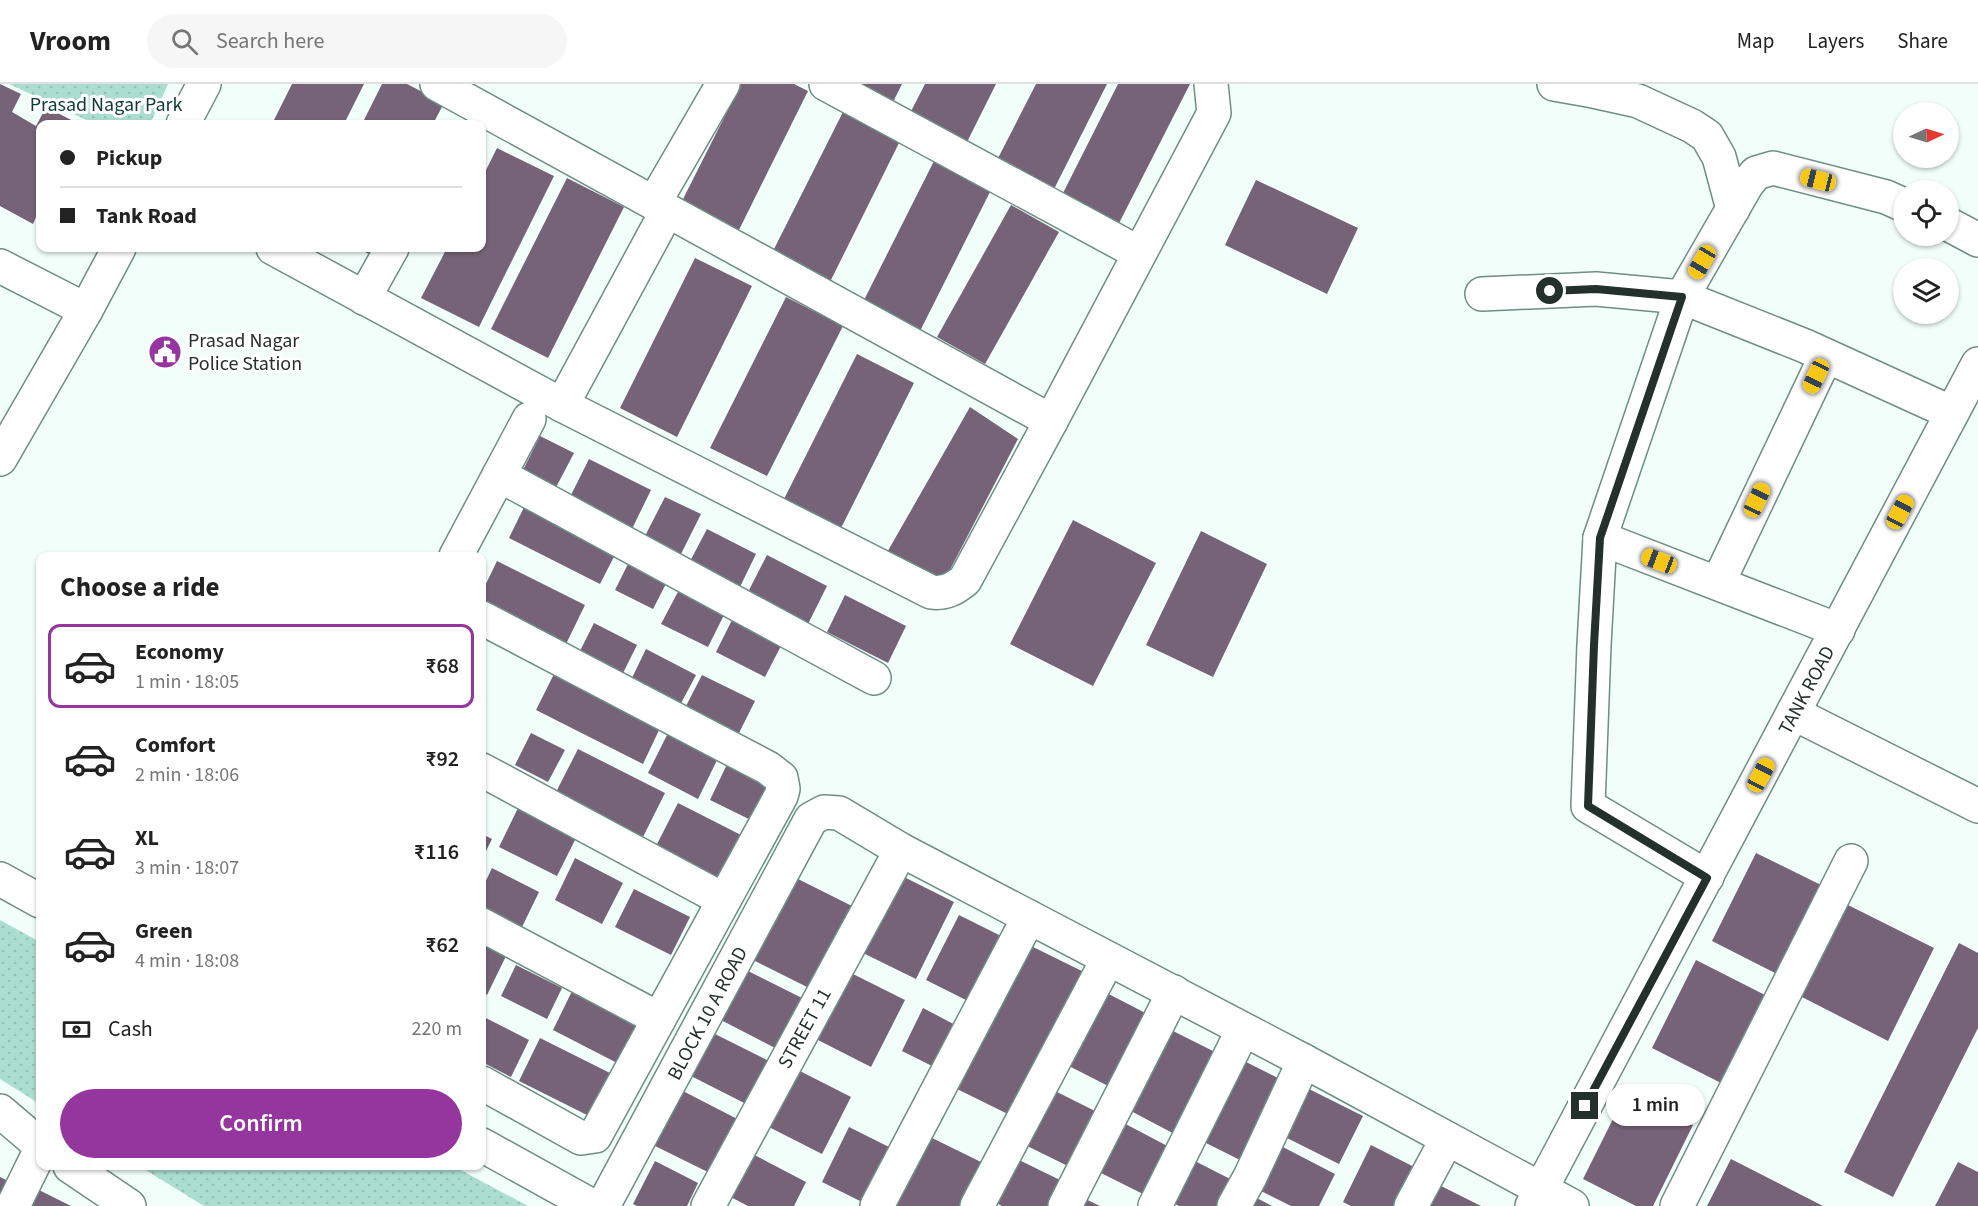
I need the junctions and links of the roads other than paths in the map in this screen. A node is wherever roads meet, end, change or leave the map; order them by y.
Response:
1 (204, 84) edge
2 (437, 84) edge
3 (723, 84) edge
4 (826, 84) edge
5 (1211, 84) edge
6 (1554, 84) edge
7 (472, 104) edge
8 (185, 120) edge
9 (1893, 200) edge
10 (661, 207) junction
11 (1733, 209) junction
12 (1959, 230) edge
13 (1978, 240) edge
14 (117, 252) edge
15 (280, 252) edge
16 (391, 252) edge
17 (1139, 253) junction
18 (0, 266) edge
19 (1482, 294) dead end
20 (1682, 297) junction
21 (364, 298) junction
22 (86, 310) junction
23 (1826, 356) junction
24 (1978, 364) edge
25 (562, 405) junction
26 (1952, 413) junction
27 (530, 419) dead end
28 (1051, 422) junction
29 (0, 459) edge
30 (499, 476) junction
31 (1600, 538) junction
32 (458, 552) edge
33 (1718, 583) junction
34 (486, 620) edge
35 (1838, 630) junction
36 (874, 678) dead end
37 (1793, 714) junction
38 (486, 772) edge
39 (1978, 806) edge
40 (901, 850) junction
41 (1851, 861) dead end
42 (1707, 878) junction
43 (0, 879) edge
44 (36, 899) edge
45 (724, 900) junction
46 (1029, 917) junction
47 (486, 927) edge
48 (1107, 959) junction
49 (1174, 992) junction
50 (659, 1019) junction
51 (1243, 1030) junction
52 (1304, 1061) junction
53 (486, 1085) edge
54 (0, 1111) edge
55 (1447, 1139) junction
56 (36, 1142) edge
57 (486, 1147) edge
58 (36, 1159) edge
59 (76, 1170) edge
60 (1537, 1198) edge
61 (13, 1206) edge
62 (129, 1206) edge
63 (592, 1206) edge
64 (603, 1206) edge
65 (708, 1206) edge
66 (878, 1206) edge
67 (977, 1206) edge
68 (1065, 1206) edge
69 (1155, 1206) edge
70 (1234, 1206) edge
71 (1411, 1206) edge
72 (1572, 1206) edge
73 (1677, 1206) edge

1 - 8 street
2 - 7 street
3 - 10 street
4 - 17 street
5 - 17 street
6 - 11 street
7 - 10 street
9 - 11 street
10 - 25 street
10 - 28 street
11 - 20 street
12 - 13 street
14 - 22 street
15 - 21 street
16 - 21 street
17 - 28 street
18 - 22 street
19 - 20 street
20 - 23 street
20 - 31 street
21 - 25 street
22 - 29 street
23 - 26 street
23 - 33 street
24 - 26 street, TANK ROAD
25 - 28 street
26 - 35 street, TANK ROAD
27 - 30 street
30 - 32 street
30 - 36 street
31 - 33 street
31 - 42 street
33 - 35 street
34 - 45 street
35 - 37 street, TANK ROAD
37 - 39 street
37 - 42 street, TANK ROAD
38 - 45 street
40 - 46 street
40 - 64 street, BLOCK 10 A ROAD
40 - 65 street, STREET 11
41 - 73 street
42 - 60 street, TANK ROAD
43 - 44 street
45 - 50 street
46 - 48 street
46 - 66 street
47 - 50 street
48 - 49 street
48 - 67 street
49 - 51 street
49 - 68 street
50 - 53 street
51 - 52 street
51 - 69 street
52 - 55 street
52 - 70 street
54 - 56 street
55 - 60 street
55 - 71 street
57 - 63 street
58 - 61 street
59 - 62 street
60 - 72 street

